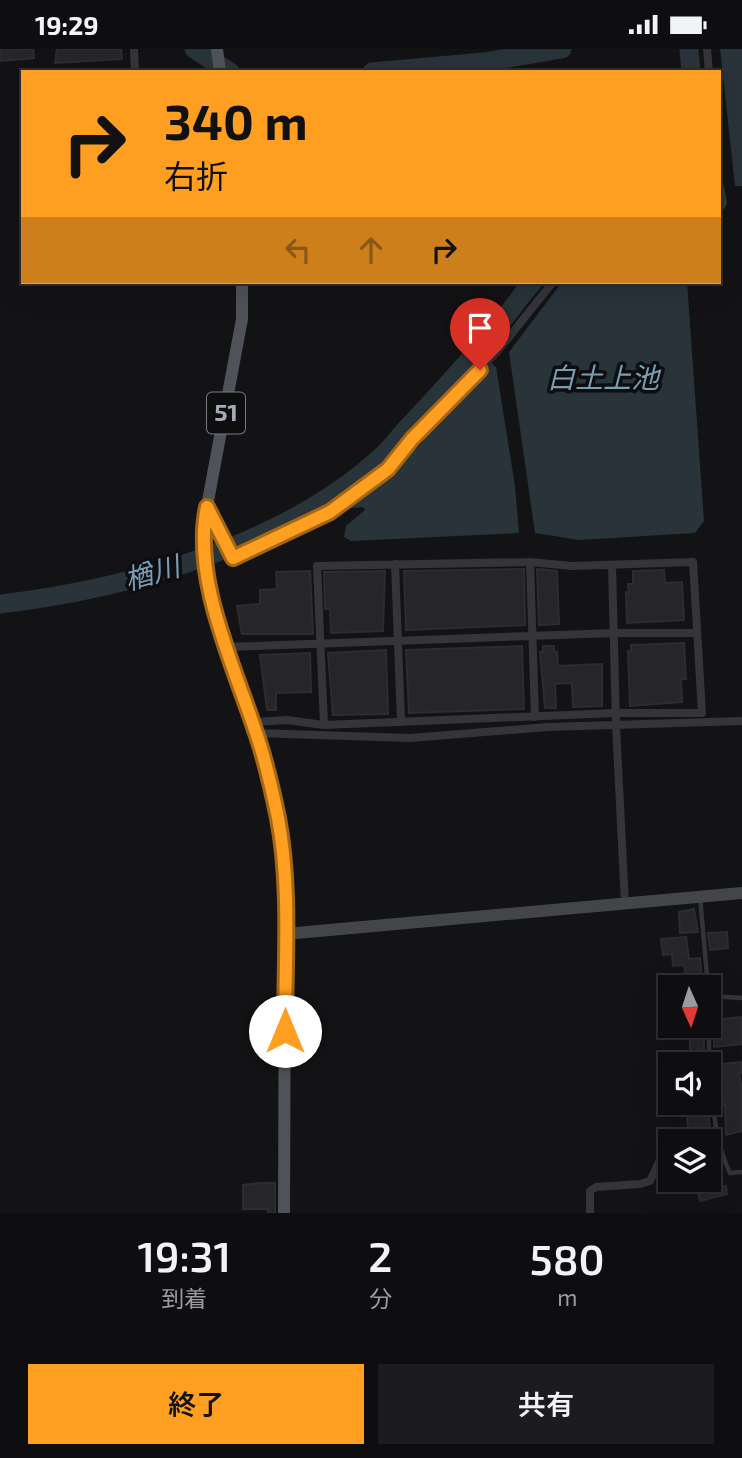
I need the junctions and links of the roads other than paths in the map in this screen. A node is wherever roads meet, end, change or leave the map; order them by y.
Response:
1 (134, 49) edge
2 (218, 49) edge
3 (707, 49) edge
4 (135, 70) edge
5 (220, 70) edge
6 (709, 70) edge
7 (242, 284) edge
8 (551, 284) edge
9 (207, 507) junction
10 (530, 562) junction
11 (395, 564) junction
12 (612, 565) junction
13 (615, 633) junction
14 (696, 633) junction
15 (531, 637) junction
16 (397, 641) junction
17 (320, 644) junction
18 (227, 647) junction
19 (615, 713) junction
20 (535, 717) junction
21 (742, 721) edge
22 (401, 722) junction
23 (324, 725) junction
24 (616, 726) junction
25 (254, 727) junction
26 (742, 893) edge
27 (699, 897) junction
28 (625, 904) junction
29 (285, 934) junction
30 (707, 975) edge
31 (721, 997) edge
32 (742, 998) edge
33 (721, 1148) edge
34 (658, 1164) edge
35 (742, 1172) edge
36 (284, 1213) edge
37 (590, 1213) edge

1 - 4 street
2 - 5 main road
3 - 6 street
7 - 9 main road, 51
8 - 9 street
9 - 18 main road, 51
10 - 11 street
10 - 12 street
10 - 15 street
11 - 16 street
11 - 17 street
12 - 13 street
12 - 14 street
13 - 14 street
13 - 15 street
13 - 19 street
14 - 19 street
15 - 16 street
15 - 20 street
16 - 17 street
16 - 22 street
17 - 18 street
17 - 23 street
18 - 25 main road, 51
19 - 20 street
19 - 24 street
20 - 22 street
21 - 24 street
22 - 23 street
23 - 25 street
24 - 25 street
24 - 28 street
25 - 29 main road, 51
26 - 27 street
27 - 28 street
27 - 30 lane
28 - 29 street
29 - 36 main road, 51
31 - 32 lane
33 - 35 lane
34 - 37 street

